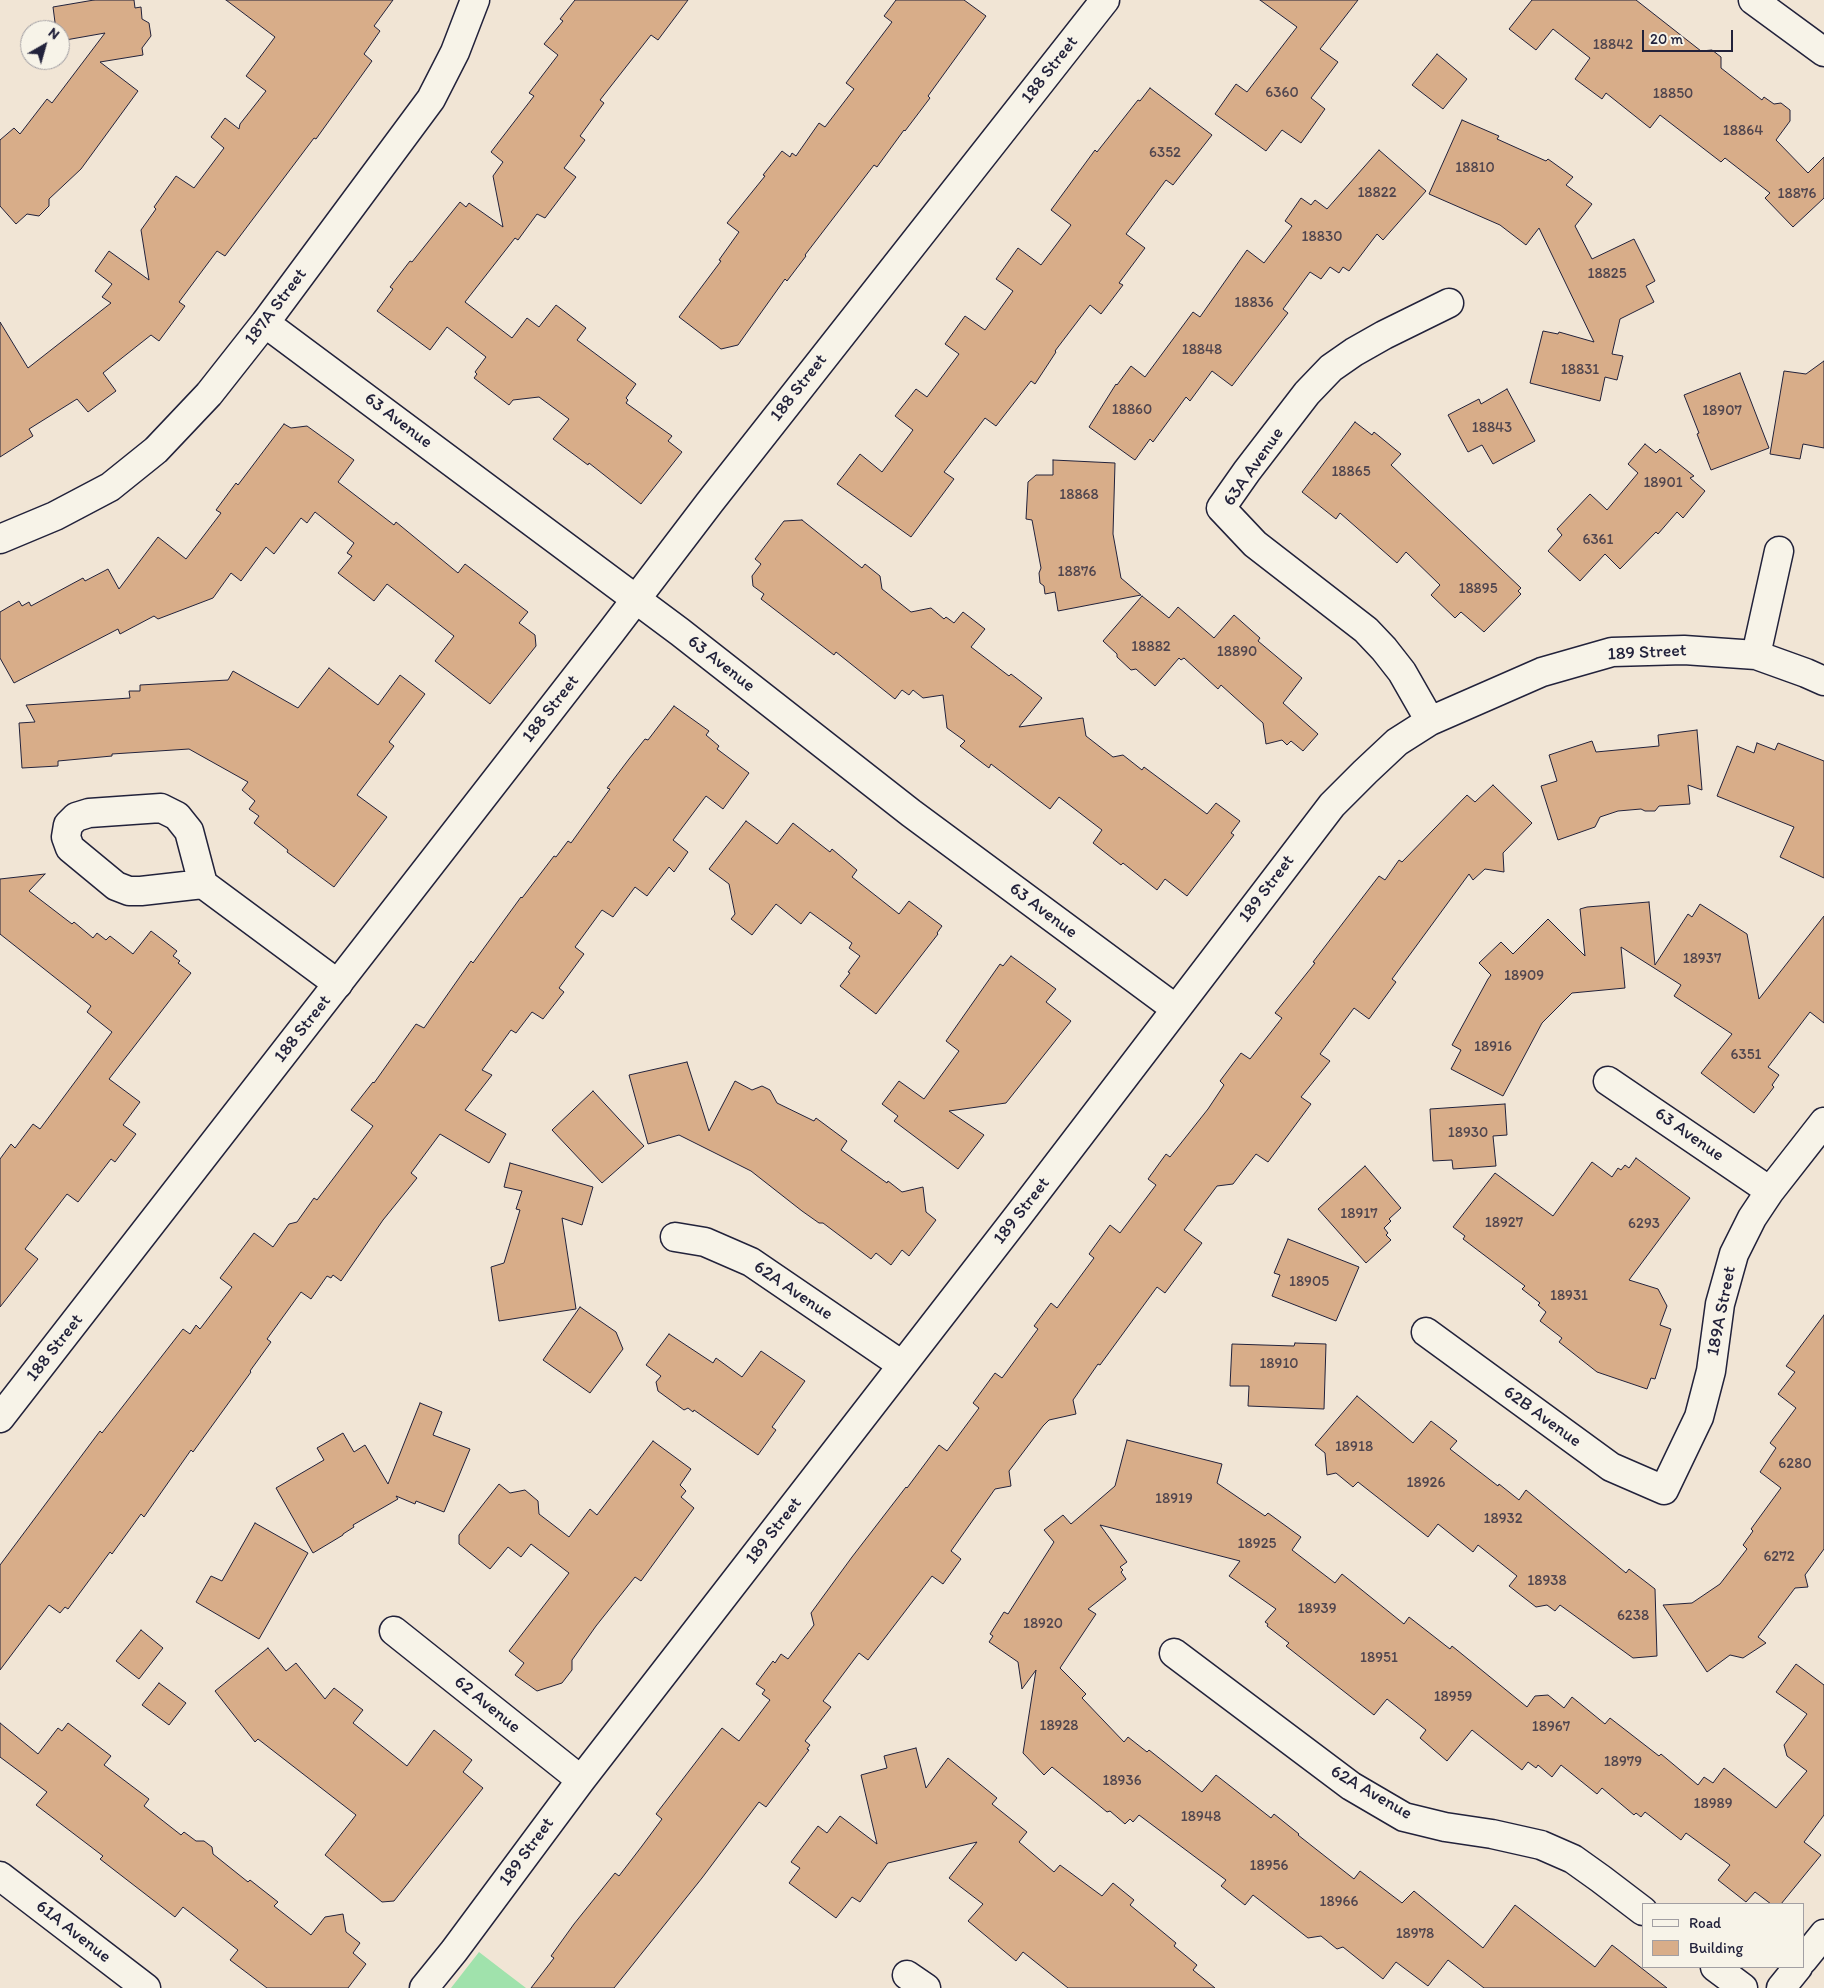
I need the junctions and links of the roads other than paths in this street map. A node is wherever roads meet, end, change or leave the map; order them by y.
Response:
1 (475, 0) edge
2 (1105, 0) edge
3 (1753, 0) edge
4 (1824, 52) edge
5 (1450, 303) dead end
6 (265, 323) junction
7 (0, 539) edge
8 (1778, 551) dead end
9 (636, 599) junction
10 (1756, 655) junction
11 (1824, 681) edge
12 (1430, 721) junction
13 (203, 884) junction
14 (338, 984) junction
15 (1176, 1009) junction
16 (1608, 1081) dead end
17 (1824, 1122) edge
18 (1770, 1191) junction
19 (675, 1237) dead end
20 (1426, 1332) dead end
21 (902, 1365) junction
22 (0, 1418) edge
23 (1664, 1490) joint
24 (394, 1631) dead end
25 (1174, 1653) dead end
26 (581, 1780) junction
27 (0, 1876) edge
28 (1642, 1910) edge
29 (1824, 1934) edge
30 (1804, 1959) edge
31 (1716, 1968) edge
32 (1797, 1968) edge
33 (146, 1988) edge
34 (424, 1988) edge
35 (1743, 1988) edge
36 (1781, 1988) edge

1 - 6 street, 187A Street
2 - 9 street, 188 Street
3 - 4 street
5 - 12 street, 63A Avenue
6 - 7 street, 187A Street
6 - 9 street, 63 Avenue
8 - 10 street
9 - 14 street, 188 Street
9 - 15 street, 63 Avenue
10 - 11 street, 189 Street
10 - 12 street, 189 Street
12 - 15 street, 189 Street
13 - 13 street
13 - 14 street
14 - 22 street, 188 Street
15 - 21 street, 189 Street
16 - 18 street, 63 Avenue
17 - 18 street, 189A Street
18 - 23 street, 189A Street
19 - 21 street, 62A Avenue
20 - 23 street, 62B Avenue
21 - 26 street, 189 Street
24 - 26 street, 62 Avenue
25 - 28 street, 62A Avenue
26 - 34 street, 189 Street
27 - 33 street, 61A Avenue
29 - 30 street
31 - 35 street
32 - 36 street

